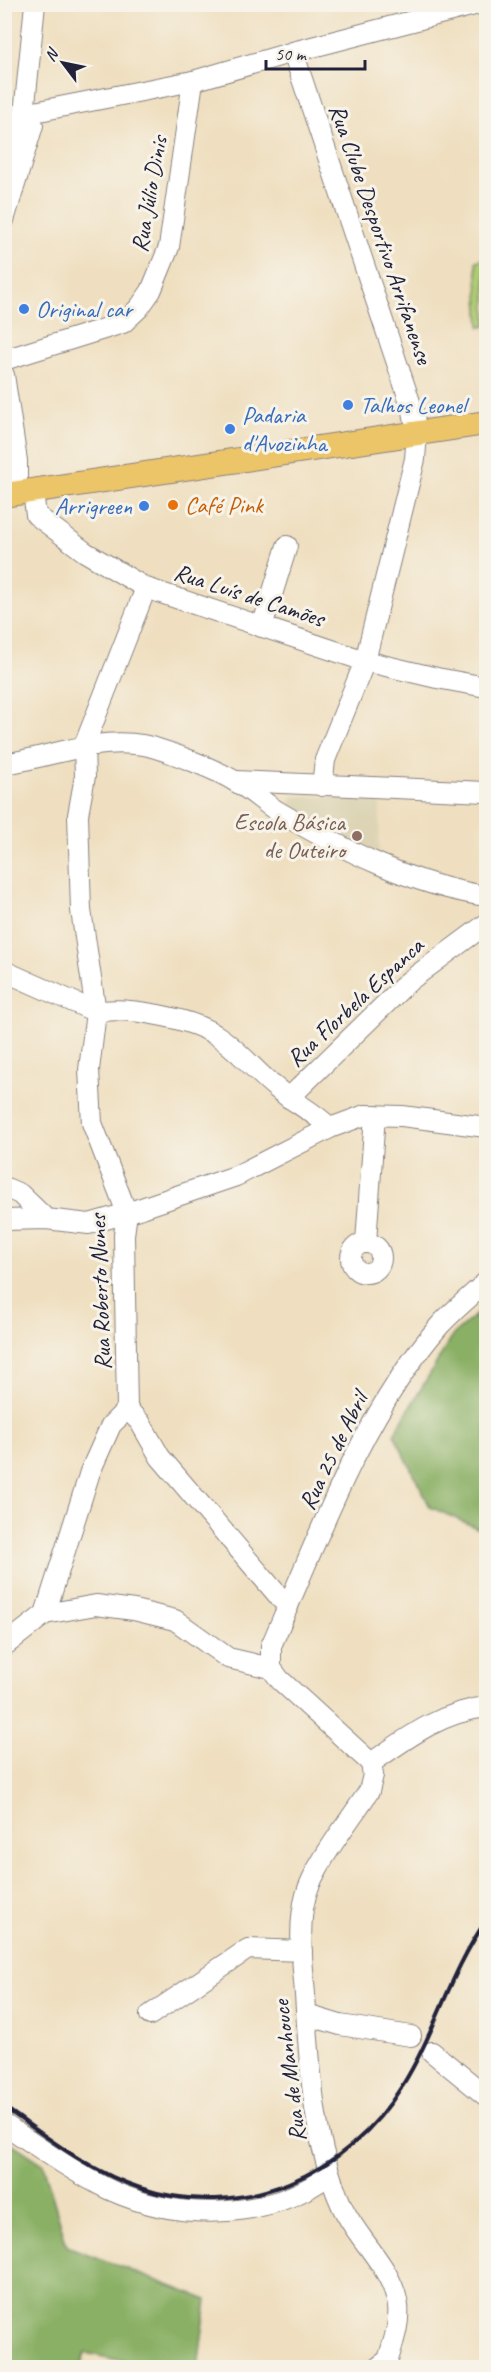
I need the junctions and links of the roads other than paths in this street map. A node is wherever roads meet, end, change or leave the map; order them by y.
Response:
1 (35, 4) edge
2 (478, 4) edge
3 (293, 52) junction
4 (193, 81) junction
5 (24, 114) junction
6 (4, 164) edge
7 (4, 220) edge
8 (4, 360) edge
9 (4, 375) edge
10 (486, 423) edge
11 (417, 434) junction
12 (4, 467) edge
13 (18, 493) edge
14 (288, 546) dead end
15 (146, 588) junction
16 (262, 627) junction
17 (365, 661) junction
18 (486, 687) edge
19 (84, 746) junction
20 (4, 764) edge
21 (236, 781) junction
22 (322, 786) junction
23 (486, 792) edge
24 (486, 896) edge
25 (486, 924) edge
26 (4, 971) edge
27 (96, 1012) junction
28 (289, 1098) junction
29 (375, 1115) junction
30 (486, 1127) edge
31 (330, 1128) junction
32 (4, 1187) edge
33 (127, 1213) junction
34 (46, 1219) junction
35 (4, 1220) edge
36 (366, 1242) dead end
37 (486, 1282) edge
38 (127, 1409) junction
39 (288, 1607) junction
40 (45, 1614) junction
41 (4, 1646) edge
42 (271, 1668) junction
43 (486, 1707) edge
44 (371, 1763) junction
45 (302, 1951) junction
46 (150, 2015) dead end
47 (307, 2015) junction
48 (411, 2037) dead end
49 (432, 2052) dead end
50 (486, 2096) edge
51 (4, 2124) edge
52 (329, 2175) junction
53 (386, 2365) edge

1 - 5 street
2 - 3 street
3 - 4 street
3 - 11 street, Rua Clube Desportivo Arrifanense
4 - 5 street
4 - 8 street, Rua Júlio Dinis
5 - 6 street
5 - 7 street
9 - 13 street
10 - 11 main road
11 - 13 main road
11 - 17 street, Rua Clube Desportivo Arrifanense
12 - 13 street
13 - 15 street, Rua Luís de Camões
14 - 16 street
15 - 16 street, Rua Luís de Camões
15 - 19 street
16 - 17 street, Rua Luís de Camões
17 - 18 street, Rua Luís de Camões
17 - 22 street, Rua Clube Desportivo Arrifanense
19 - 20 street
19 - 21 street
19 - 27 street, Rua Roberto Nunes
21 - 22 street
21 - 24 street
22 - 23 street
25 - 28 street, Rua Florbela Espanca
26 - 27 street
27 - 28 street
27 - 33 street, Rua Roberto Nunes
28 - 31 street
29 - 30 street
29 - 31 street
29 - 36 street
31 - 33 street
32 - 34 street
33 - 34 street
33 - 38 street, Rua Roberto Nunes
34 - 35 street
37 - 39 street, Rua 25 de Abril
38 - 39 street
38 - 40 street
39 - 42 street, Rua 25 de Abril
40 - 41 street
40 - 42 street
42 - 44 street
43 - 44 street
44 - 45 street, Rua de Manhouce
45 - 46 street
45 - 47 street, Rua de Manhouce
47 - 48 street
47 - 52 street, Rua de Manhouce
49 - 50 street
51 - 52 street
52 - 53 street, Rua de Manhouce

